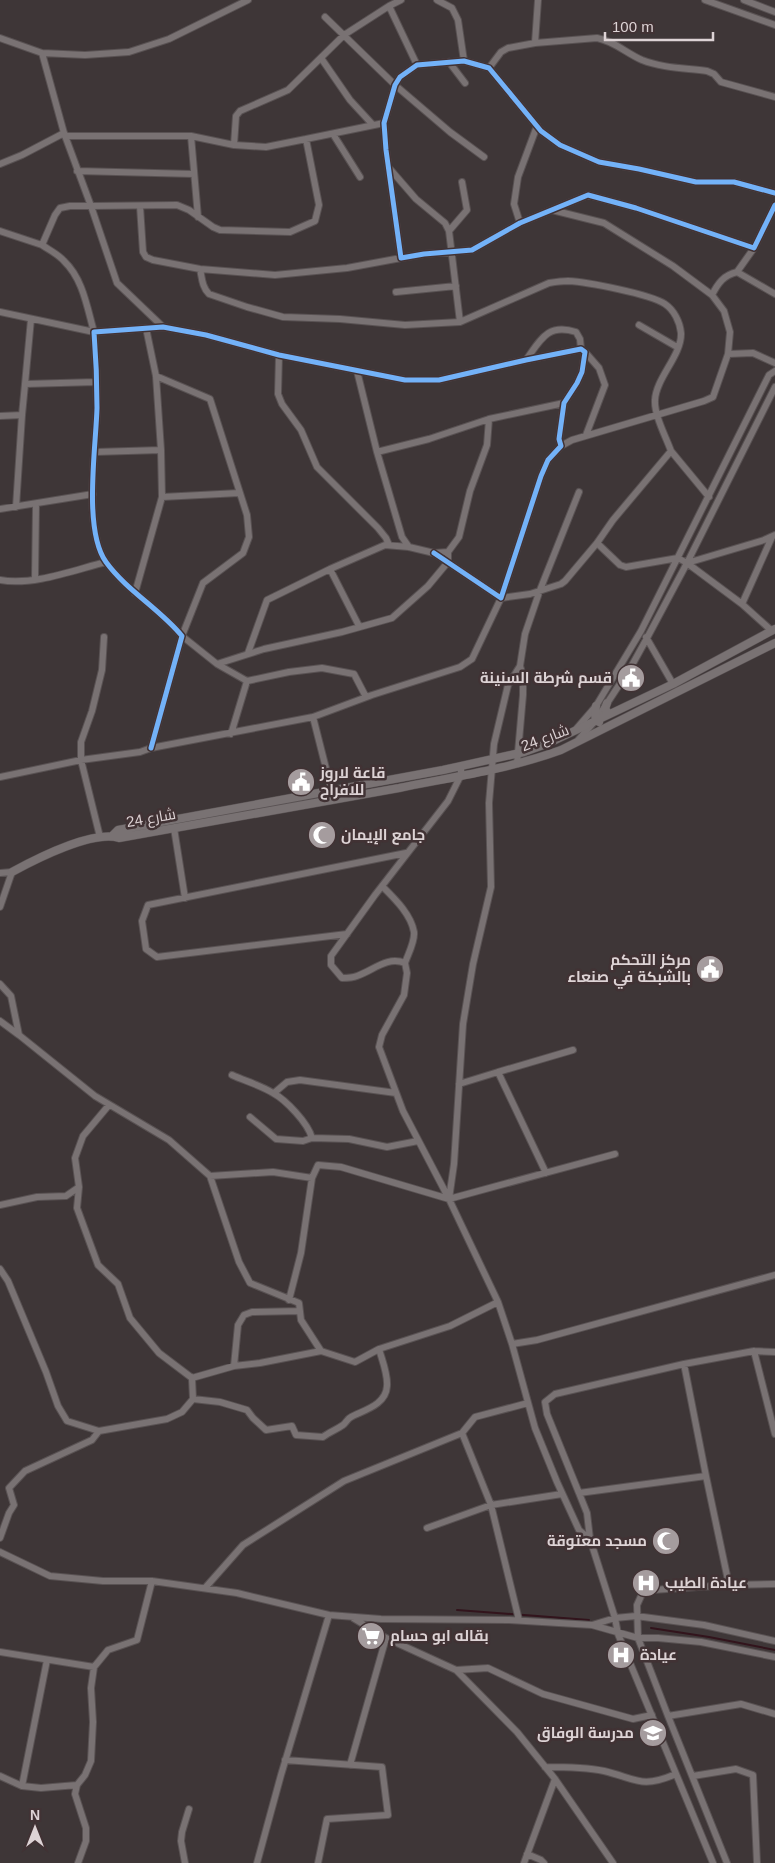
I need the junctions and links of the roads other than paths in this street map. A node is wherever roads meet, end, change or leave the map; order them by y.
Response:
1 (248, 0) edge
2 (401, 0) edge
3 (438, 0) edge
4 (538, 0) edge
5 (705, 0) edge
6 (744, 0) edge
7 (390, 6) junction
8 (775, 12) edge
9 (325, 17) dead end
10 (775, 26) edge
11 (344, 35) junction
12 (0, 38) edge
13 (535, 43) junction
14 (42, 53) junction
15 (321, 58) junction
16 (464, 61) junction
17 (449, 62) junction
18 (417, 65) junction
19 (489, 68) junction
20 (465, 84) dead end
21 (395, 85) junction
22 (775, 97) edge
23 (384, 123) junction
24 (373, 125) junction
25 (537, 126) junction
26 (64, 133) junction
27 (333, 134) junction
28 (191, 136) junction
29 (306, 139) junction
30 (234, 144) junction
31 (484, 157) dead end
32 (0, 164) edge
33 (389, 168) junction
34 (78, 171) junction
35 (194, 174) junction
36 (360, 177) dead end
37 (462, 182) dead end
38 (775, 193) edge
39 (775, 205) edge
40 (90, 206) junction
41 (140, 206) junction
42 (552, 210) junction
43 (198, 218) junction
44 (520, 223) junction
45 (0, 231) edge
46 (449, 231) junction
47 (42, 245) junction
48 (754, 248) junction
49 (452, 251) junction
50 (402, 258) junction
51 (200, 269) junction
52 (737, 272) junction
53 (456, 286) junction
54 (396, 292) dead end
55 (775, 294) edge
56 (712, 295) junction
57 (0, 312) edge
58 (31, 319) junction
59 (460, 322) junction
60 (639, 325) dead end
61 (163, 327) junction
62 (146, 328) junction
63 (94, 332) junction
64 (677, 347) junction
65 (583, 351) junction
66 (728, 354) junction
67 (279, 355) junction
68 (526, 360) junction
69 (775, 363) edge
70 (357, 371) junction
71 (775, 371) edge
72 (156, 376) junction
73 (96, 382) junction
74 (25, 384) junction
75 (775, 387) edge
76 (564, 403) junction
77 (658, 414) junction
78 (0, 416) edge
79 (22, 416) junction
80 (489, 419) junction
81 (586, 435) junction
82 (561, 446) junction
83 (161, 450) junction
84 (671, 451) junction
85 (95, 452) junction
86 (377, 452) junction
87 (579, 492) dead end
88 (239, 493) junction
89 (93, 494) junction
90 (709, 496) junction
91 (162, 497) junction
92 (36, 504) junction
93 (16, 507) junction
94 (0, 509) edge
95 (774, 534) edge
96 (597, 543) junction
97 (389, 545) junction
98 (409, 547) junction
99 (448, 552) junction
100 (434, 553) junction
101 (678, 558) junction
102 (106, 562) junction
103 (448, 562) junction
104 (688, 563) junction
105 (330, 569) junction
106 (0, 580) edge
107 (35, 580) junction
108 (540, 590) junction
109 (135, 593) junction
110 (501, 598) junction
111 (742, 604) junction
112 (359, 626) junction
113 (773, 630) edge
114 (641, 631) junction
115 (182, 636) junction
116 (104, 637) dead end
117 (647, 638) junction
118 (775, 643) edge
119 (248, 653) junction
120 (217, 664) junction
121 (520, 666) junction
122 (247, 681) junction
123 (673, 684) junction
124 (603, 694) junction
125 (366, 698) junction
126 (609, 700) junction
127 (596, 706) junction
128 (609, 714) junction
129 (313, 718) junction
130 (596, 720) junction
131 (614, 723) junction
132 (578, 728) junction
133 (231, 734) junction
134 (574, 743) junction
135 (152, 748) junction
136 (518, 753) junction
137 (492, 759) junction
138 (81, 760) junction
139 (517, 764) junction
140 (461, 766) junction
141 (491, 768) junction
142 (461, 775) junction
143 (0, 777) edge
144 (331, 791) junction
145 (334, 800) junction
146 (174, 828) junction
147 (112, 836) junction
148 (100, 837) junction
149 (406, 853) junction
150 (12, 872) junction
151 (0, 873) edge
152 (382, 886) junction
153 (185, 898) junction
154 (0, 908) edge
155 (347, 934) junction
156 (405, 963) junction
157 (0, 984) edge
158 (0, 1021) edge
159 (19, 1035) junction
160 (574, 1050) dead end
161 (498, 1072) junction
162 (232, 1075) dead end
163 (458, 1084) junction
164 (396, 1092) junction
165 (274, 1093) junction
166 (110, 1105) junction
167 (250, 1117) dead end
168 (312, 1138) junction
169 (418, 1141) junction
170 (615, 1154) dead end
171 (546, 1173) junction
172 (210, 1176) junction
173 (312, 1178) junction
174 (79, 1187) junction
175 (449, 1199) junction
176 (0, 1205) edge
177 (0, 1269) edge
178 (775, 1275) edge
179 (289, 1300) junction
180 (498, 1302) junction
181 (300, 1310) junction
182 (512, 1344) junction
183 (379, 1349) junction
184 (321, 1351) junction
185 (754, 1351) junction
186 (775, 1352) edge
187 (684, 1364) junction
188 (234, 1366) junction
189 (192, 1378) junction
190 (193, 1399) junction
191 (528, 1404) junction
192 (99, 1431) junction
193 (462, 1433) junction
194 (775, 1434) edge
195 (706, 1476) junction
196 (578, 1493) junction
197 (562, 1494) junction
198 (491, 1505) junction
199 (427, 1528) dead end
200 (0, 1538) edge
201 (590, 1539) junction
202 (0, 1552) edge
203 (152, 1582) junction
204 (775, 1584) edge
205 (729, 1585) junction
206 (205, 1588) junction
207 (329, 1615) junction
208 (636, 1616) junction
209 (352, 1617) junction
210 (615, 1618) junction
211 (519, 1620) junction
212 (592, 1625) junction
213 (618, 1634) junction
214 (386, 1638) junction
215 (638, 1638) junction
216 (775, 1640) edge
217 (0, 1652) edge
218 (775, 1657) edge
219 (47, 1660) junction
220 (94, 1667) junction
221 (456, 1670) junction
222 (775, 1714) edge
223 (652, 1715) junction
224 (668, 1716) junction
225 (285, 1760) junction
226 (350, 1765) junction
227 (545, 1766) junction
228 (676, 1774) junction
229 (0, 1776) edge
230 (692, 1776) junction
231 (555, 1779) junction
232 (77, 1784) junction
233 (22, 1786) junction
234 (189, 1809) dead end
235 (527, 1854) junction
236 (78, 1863) edge
237 (185, 1863) edge
238 (257, 1863) edge
239 (318, 1863) edge
240 (524, 1863) edge
241 (544, 1863) edge
242 (612, 1863) edge
243 (713, 1863) edge
244 (727, 1863) edge
245 (757, 1863) edge

1 - 14 street
2 - 7 street
3 - 16 street
4 - 13 street
5 - 10 street
6 - 8 street
7 - 11 street
7 - 18 street
9 - 11 street
11 - 15 street
11 - 21 street
12 - 14 street
13 - 19 street
13 - 22 street
14 - 26 street
15 - 24 street
15 - 30 street
16 - 17 street
16 - 19 street
17 - 18 street
17 - 20 street
18 - 21 street
19 - 25 street
21 - 23 street
21 - 31 street
23 - 24 street
23 - 33 street
24 - 27 street
25 - 38 street
25 - 44 street
26 - 28 street
26 - 32 street
26 - 34 street
27 - 29 street
27 - 36 street
28 - 30 street
28 - 35 street
29 - 30 street
29 - 43 street
33 - 46 street
33 - 50 street
34 - 35 street
34 - 40 street
35 - 43 street
37 - 46 street
39 - 48 street
40 - 41 street
40 - 47 street
40 - 61 street
41 - 43 street
41 - 51 street
42 - 44 street
42 - 48 street
42 - 56 street
44 - 49 street
45 - 47 street
46 - 49 street
47 - 63 street
48 - 52 street
49 - 50 street
49 - 53 street
50 - 51 street
51 - 59 street
52 - 55 street
52 - 56 street
53 - 54 street
53 - 59 street
56 - 66 street
57 - 58 street
58 - 63 street
58 - 74 street
59 - 64 street
60 - 64 street
61 - 62 street
61 - 67 street
62 - 63 street
62 - 72 street
63 - 73 street
64 - 77 street
65 - 68 street
65 - 68 street
65 - 76 street
65 - 81 street
66 - 69 street
66 - 77 street
67 - 70 street
67 - 97 street
68 - 70 street
70 - 86 street
71 - 90 street
72 - 83 street
72 - 88 street
73 - 74 street
73 - 85 street
74 - 79 street
75 - 104 street
76 - 80 street
76 - 82 street
77 - 81 street
77 - 84 street
78 - 79 street
79 - 93 street
80 - 86 street
80 - 99 street
81 - 82 street
82 - 110 street
83 - 85 street
83 - 91 street
84 - 90 street
84 - 96 street
85 - 89 street
86 - 98 street
87 - 108 street
88 - 91 street
88 - 115 street
89 - 92 street
89 - 102 street
90 - 101 street
91 - 109 street
92 - 93 street
92 - 107 street
93 - 94 street
95 - 104 street
95 - 111 street
96 - 101 street
96 - 108 street
97 - 98 street
97 - 105 street
98 - 100 street
99 - 100 street
99 - 103 street
100 - 103 street
101 - 104 street
101 - 114 street
102 - 107 street
102 - 109 street
103 - 110 street
103 - 112 street
104 - 111 street
104 - 117 street
105 - 112 street
105 - 119 street
106 - 107 street
108 - 110 street
108 - 121 street
109 - 115 street
110 - 125 street
111 - 113 street
112 - 119 street
113 - 123 street, شارع 24
114 - 117 street
114 - 124 street
115 - 120 street
115 - 135 street
116 - 138 street
117 - 123 street
117 - 126 street
118 - 131 street, شارع 24
119 - 120 street
120 - 122 street
121 - 136 street
121 - 137 street
122 - 125 street
122 - 133 street
123 - 128 street, شارع 24
124 - 126 street
124 - 127 street
125 - 129 street
126 - 128 street
126 - 130 street
127 - 130 street
127 - 132 street
128 - 130 street, شارع 24
129 - 133 street
129 - 144 street
130 - 131 street
130 - 132 street, شارع 24
130 - 134 street
131 - 134 street, شارع 24
132 - 136 street, شارع 24
133 - 135 street
134 - 139 street, شارع 24
135 - 138 street
136 - 137 street, شارع 24
136 - 139 street
137 - 140 street, شارع 24
137 - 141 street
138 - 143 street
138 - 148 street
139 - 141 street, شارع 24
140 - 142 street
140 - 144 street, شارع 24
141 - 142 street, شارع 24
141 - 163 street
142 - 145 street, شارع 24
142 - 149 street
144 - 145 street
144 - 147 street, شارع 24
145 - 146 street, شارع 24
146 - 147 street, شارع 24
146 - 153 street
147 - 148 street
148 - 150 street
149 - 152 street
149 - 153 street
150 - 151 street
150 - 154 street
152 - 155 street
152 - 156 street
153 - 155 street
155 - 156 street
156 - 164 street
157 - 159 street
158 - 159 street
159 - 166 street
160 - 161 street
161 - 163 street
161 - 171 street
162 - 165 street
163 - 175 street
164 - 165 street
164 - 169 street
165 - 168 street
166 - 172 street
166 - 174 street
167 - 168 street
168 - 169 street
169 - 175 street
170 - 171 street
171 - 175 street
172 - 173 street
172 - 179 street
173 - 175 street
173 - 179 street
174 - 176 street
174 - 189 street
175 - 180 street
177 - 192 street
178 - 182 street
179 - 181 street
180 - 182 street
180 - 183 street
181 - 184 street
181 - 188 street
182 - 191 street
183 - 184 street
183 - 190 street
184 - 188 street
185 - 186 street
185 - 187 street
185 - 194 street
187 - 195 street
187 - 196 street
188 - 189 street
189 - 190 street
190 - 192 street
191 - 193 street
191 - 197 street
192 - 200 street
193 - 198 street
193 - 206 street
195 - 196 street
195 - 205 street
196 - 201 street
197 - 198 street
197 - 201 street
198 - 199 street
198 - 211 street
201 - 210 street
202 - 203 street
203 - 206 street
203 - 220 street
204 - 205 street
205 - 208 street
206 - 207 street
207 - 209 street
207 - 225 street
208 - 210 street
208 - 215 street
208 - 216 street
209 - 211 street
209 - 214 street
210 - 212 street
210 - 213 street
211 - 212 street
212 - 213 street
213 - 215 street
213 - 223 street
214 - 221 street
214 - 226 street
215 - 218 street
215 - 224 street
217 - 219 street
219 - 220 street
219 - 233 street
220 - 232 street
221 - 223 street
221 - 227 street
222 - 224 street
223 - 228 street
224 - 230 street
225 - 226 street
225 - 238 street
226 - 239 street
227 - 228 street
227 - 231 street
228 - 243 street
229 - 233 street
230 - 244 street
230 - 245 street
231 - 235 street
231 - 242 street
232 - 233 street
232 - 236 street
234 - 237 street
235 - 240 street
235 - 241 street

